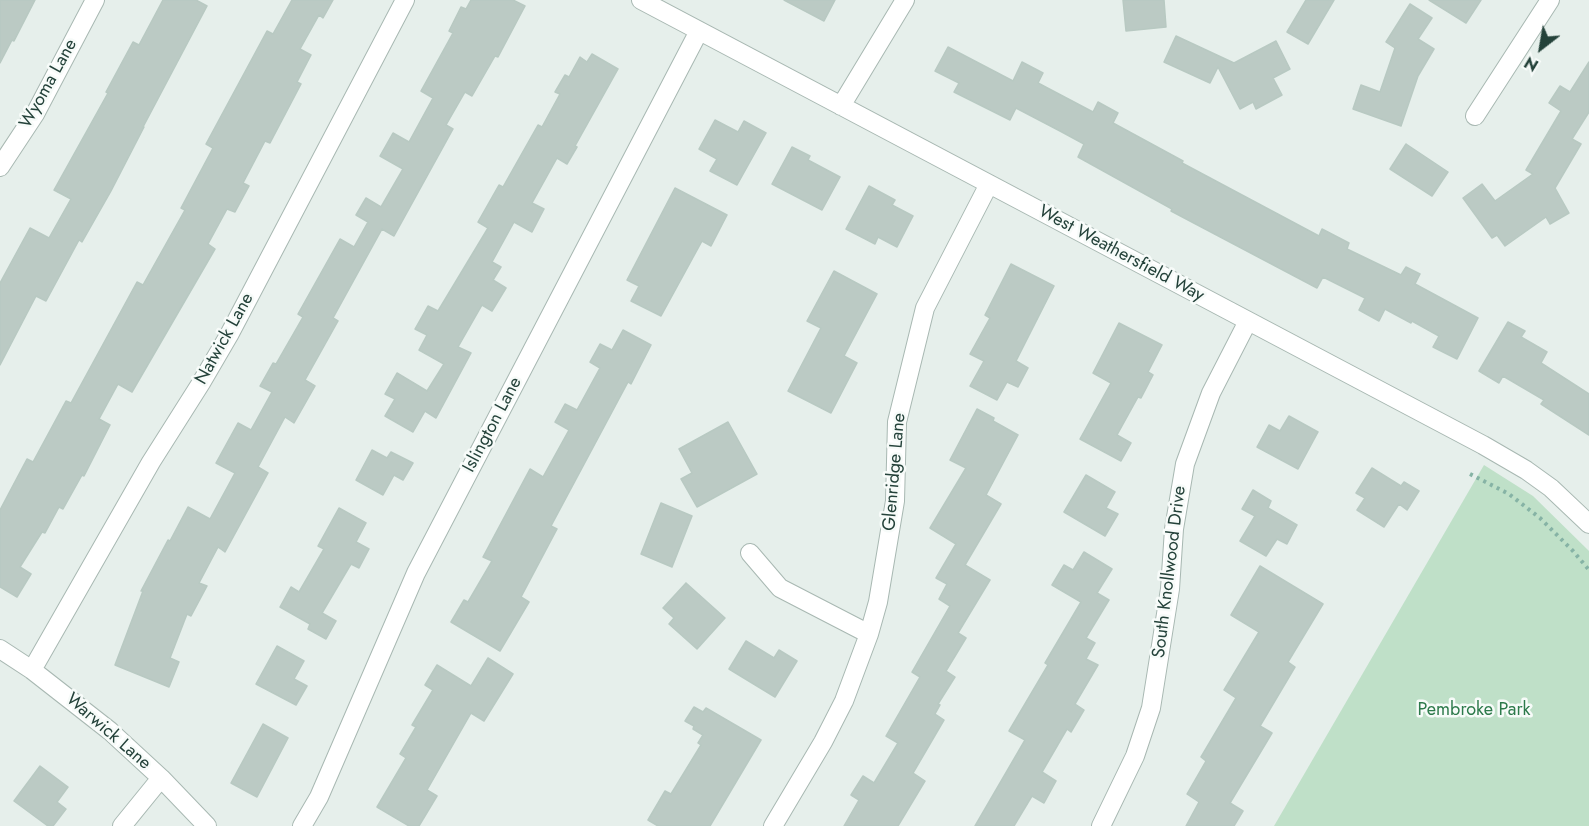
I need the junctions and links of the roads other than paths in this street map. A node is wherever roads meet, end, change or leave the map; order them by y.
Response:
1 (95, 0) edge
2 (405, 0) edge
3 (641, 0) edge
4 (905, 0) edge
5 (1550, 0) edge
6 (699, 31) junction
7 (841, 106) junction
8 (1475, 116) dead end
9 (0, 166) edge
10 (989, 184) junction
11 (1248, 321) junction
12 (1589, 524) edge
13 (750, 553) dead end
14 (869, 634) junction
15 (0, 649) edge
16 (32, 670) junction
17 (161, 778) junction
18 (122, 826) edge
19 (207, 826) edge
20 (302, 826) edge
21 (773, 826) edge
22 (1101, 826) edge

1 - 9 street, Wyoma Lane
2 - 16 street, Natwick Lane
3 - 6 street, West Weathersfield Way
4 - 7 street
5 - 8 street
6 - 7 street, West Weathersfield Way
6 - 20 street, Islington Lane
7 - 10 street, West Weathersfield Way
10 - 11 street, West Weathersfield Way
10 - 14 street, Glenridge Lane
11 - 12 street, West Weathersfield Way
11 - 22 street, South Knollwood Drive
13 - 14 street
14 - 21 street, Glenridge Lane
15 - 16 street, Warwick Lane
16 - 17 street, Warwick Lane
17 - 18 street
17 - 19 street, Warwick Lane

